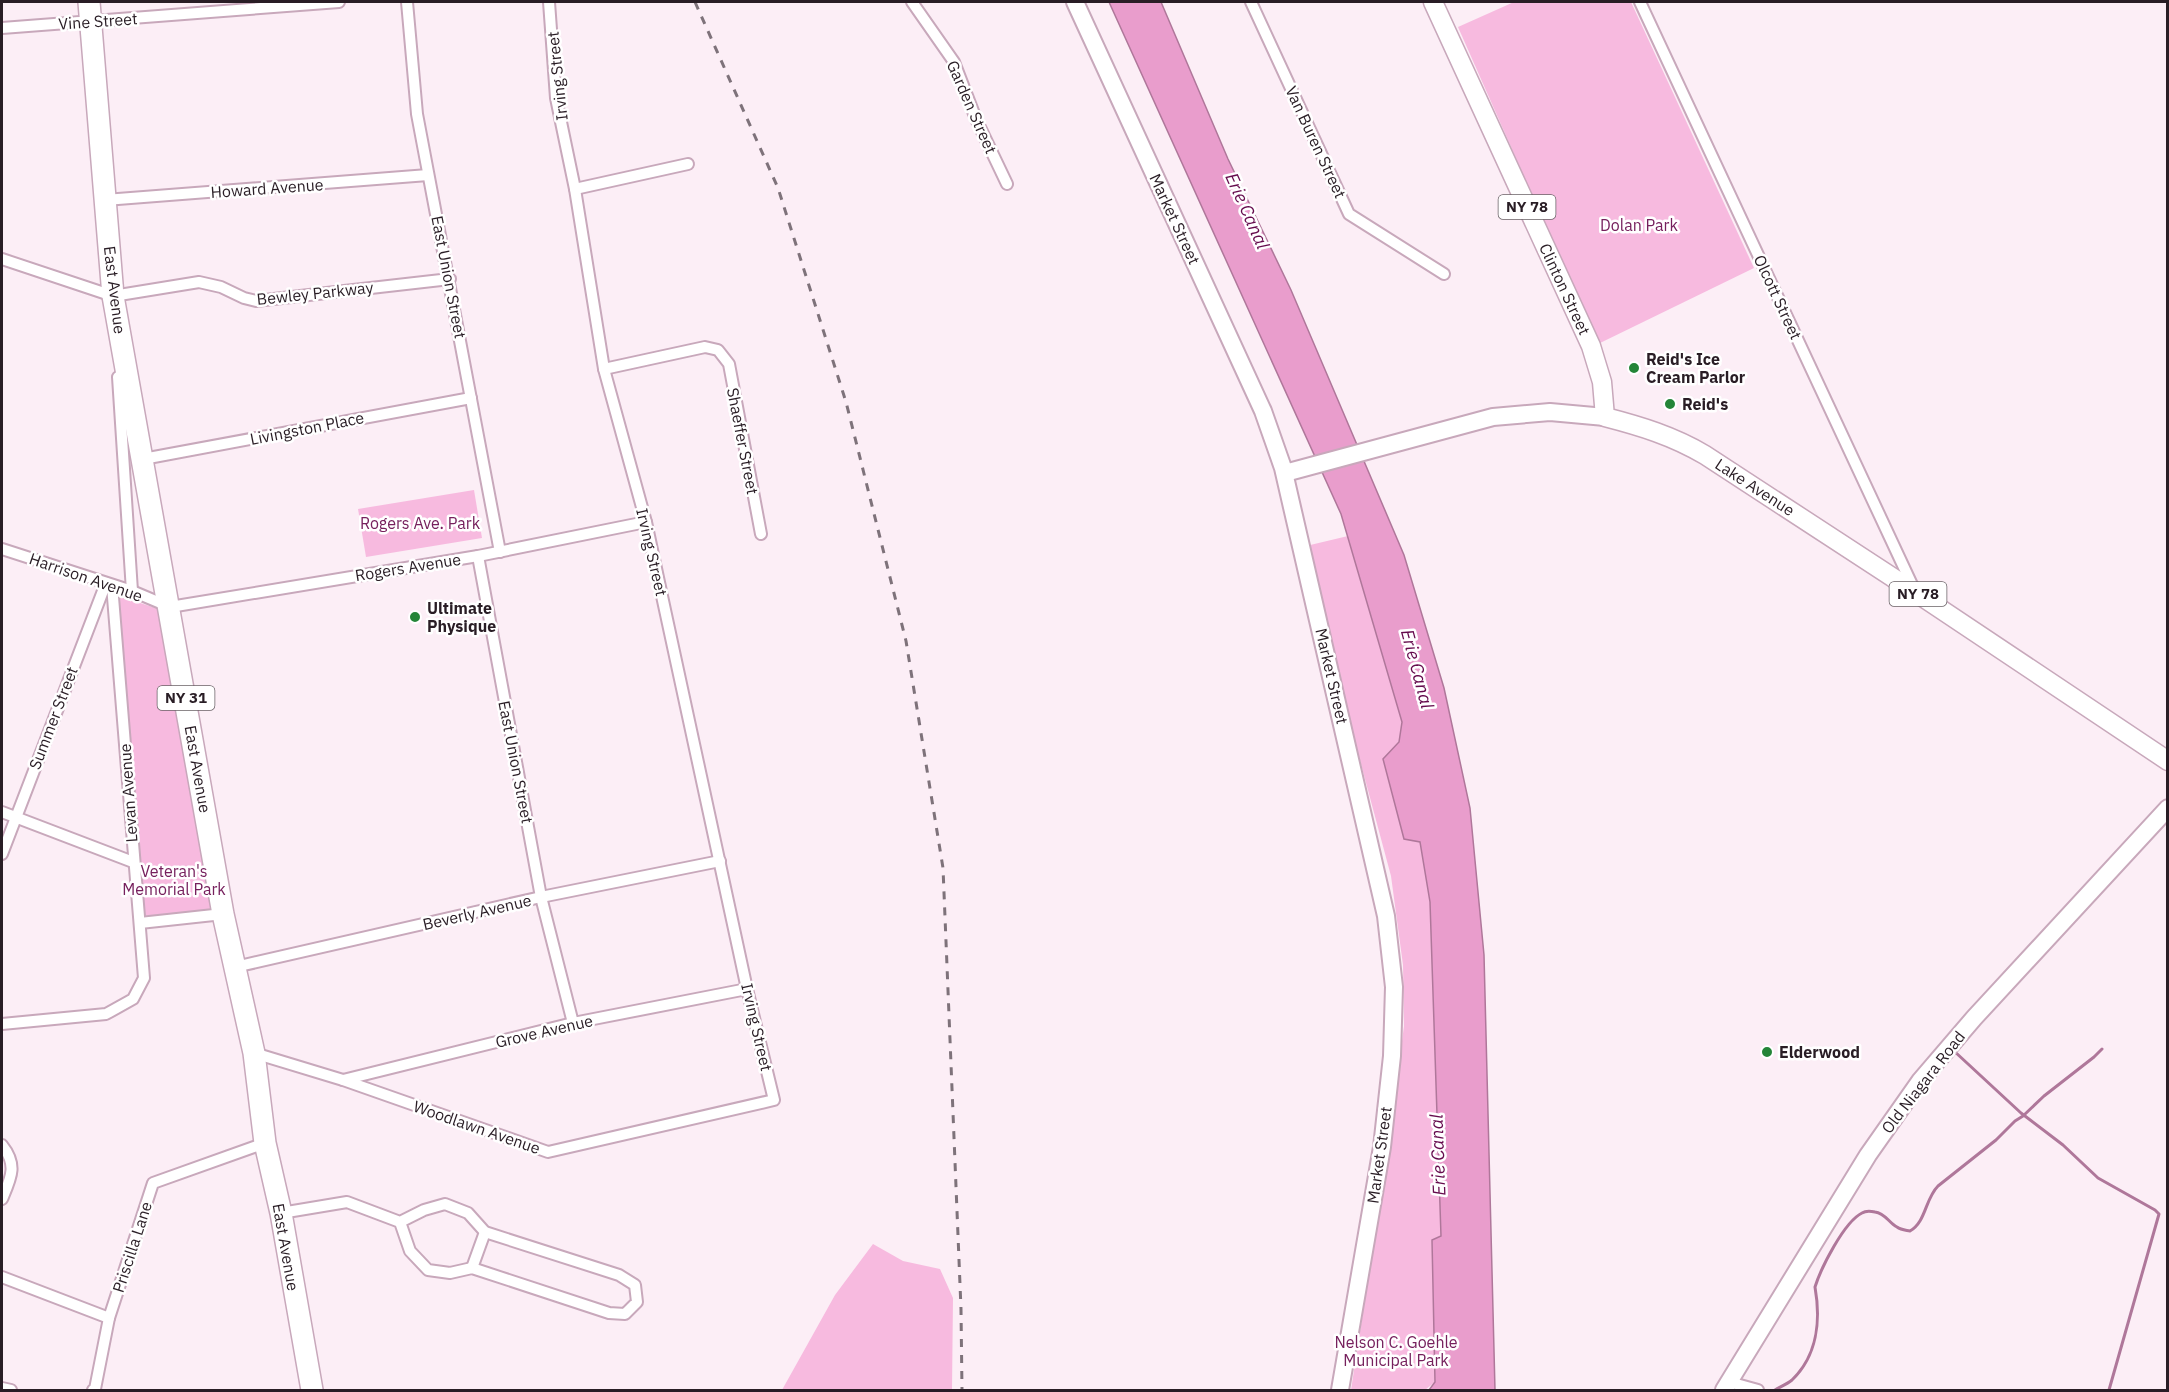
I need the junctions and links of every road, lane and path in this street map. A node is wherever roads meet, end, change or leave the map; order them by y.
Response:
1 (339, 2) edge
2 (407, 2) edge
3 (549, 2) edge
4 (912, 2) edge
5 (1075, 2) edge
6 (1251, 2) edge
7 (1433, 2) edge
8 (1641, 2) edge
9 (267, 5) edge
10 (90, 11) edge
11 (2, 28) edge
12 (688, 164) dead end
13 (428, 175) junction
14 (1007, 184) dead end
15 (575, 189) junction
16 (105, 200) junction
17 (2, 259) edge
18 (1444, 274) dead end
19 (450, 279) junction
20 (113, 296) junction
21 (604, 369) junction
22 (471, 398) junction
23 (1605, 417) junction
24 (143, 459) junction
25 (1285, 473) junction
26 (646, 522) junction
27 (761, 534) dead end
28 (2, 550) edge
29 (500, 552) junction
30 (478, 556) junction
31 (109, 584) junction
32 (132, 591) junction
33 (1915, 592) junction
34 (170, 607) junction
35 (2168, 761) edge
36 (2168, 808) edge
37 (2, 812) edge
38 (14, 818) junction
39 (2, 854) edge
40 (720, 861) junction
41 (133, 862) junction
42 (541, 897) junction
43 (223, 914) junction
44 (140, 923) junction
45 (235, 967) junction
46 (747, 989) junction
47 (573, 1023) junction
48 (2, 1024) edge
49 (254, 1053) junction
50 (343, 1080) junction
51 (774, 1100) joint
52 (265, 1143) junction
53 (2, 1145) edge
54 (2, 1200) edge
55 (280, 1213) junction
56 (400, 1222) junction
57 (485, 1232) junction
58 (472, 1268) junction
59 (2, 1277) edge
60 (109, 1318) junction
61 (1727, 1386) edge
62 (2, 1388) edge
63 (11, 1390) edge
64 (93, 1390) edge
65 (312, 1390) edge
66 (1340, 1390) edge
67 (1758, 1390) edge

1 - 9 street, Vine Street
2 - 13 street, East Union Street
3 - 15 street, Irving Street
4 - 14 street, Garden Street
5 - 25 street, Market Street
6 - 18 street, Van Buren Street
7 - 23 main road, Clinton Street / NY 78
8 - 33 street, Olcott Street
9 - 10 street, Vine Street
10 - 11 street, Vine Street
10 - 16 highway, East Avenue / NY 31
12 - 15 street
13 - 16 street, Howard Avenue
13 - 19 street, East Union Street
15 - 21 street, Irving Street
16 - 20 highway, East Avenue / NY 31
17 - 20 street
19 - 20 street, Bewley Parkway
19 - 22 street, East Union Street
20 - 24 highway, East Avenue / NY 31
20 - 32 street
21 - 26 street, Irving Street
21 - 27 street, Shaeffer Street
22 - 24 street, Livingston Place
22 - 29 street, East Union Street
23 - 25 street, Lake Avenue
23 - 33 main road, Lake Avenue / NY 78
24 - 34 highway, East Avenue / NY 31
25 - 66 street, Market Street
26 - 29 street, Rogers Avenue
26 - 40 street, Irving Street
28 - 31 street, Harrison Avenue
29 - 30 street, Rogers Avenue
30 - 34 street, Rogers Avenue
30 - 42 street, East Union Street
31 - 32 street, Harrison Avenue
31 - 38 street, Summer Street
31 - 41 street, Levan Avenue
32 - 34 street, Harrison Avenue
33 - 35 main road, Lake Avenue / NY 78
34 - 43 highway, East Avenue / NY 31
36 - 61 street, Old Niagara Road
37 - 38 street
38 - 39 street, Summer Street
38 - 41 street
40 - 42 street, Beverly Avenue
40 - 46 street, Irving Street
41 - 44 street, Levan Avenue
42 - 45 street, Beverly Avenue
42 - 47 street, East Union Street
43 - 44 street
43 - 45 highway, East Avenue / NY 31
44 - 48 street, Levan Avenue
45 - 49 highway, East Avenue / NY 31
46 - 47 street, Grove Avenue
46 - 51 street, Irving Street
47 - 50 street, Grove Avenue
49 - 50 street, Woodlawn Avenue
49 - 52 highway, East Avenue / NY 31
50 - 51 street, Woodlawn Avenue
52 - 55 highway, East Avenue / NY 31
52 - 60 street, Priscilla Lane
53 - 54 street
55 - 56 street
55 - 65 highway, East Avenue / NY 31
56 - 57 street
56 - 58 street
57 - 58 street
57 - 58 street
59 - 60 street
60 - 64 street, Priscilla Lane
61 - 67 street
62 - 63 street

